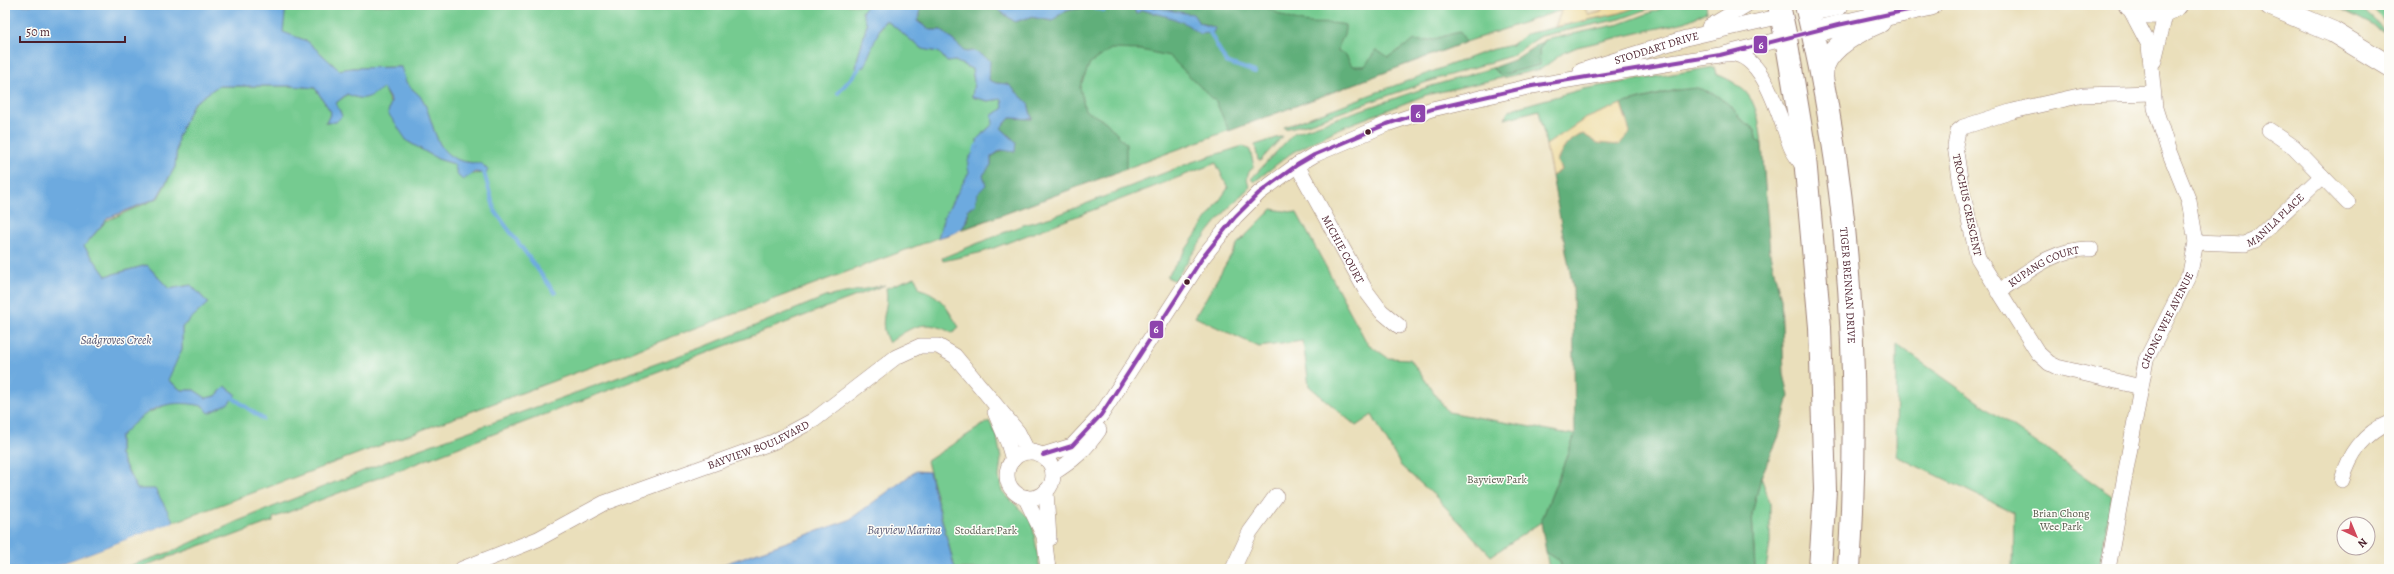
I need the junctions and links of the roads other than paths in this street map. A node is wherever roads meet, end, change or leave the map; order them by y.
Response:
1 (1746, 5) edge
2 (1838, 5) edge
3 (1931, 5) edge
4 (2128, 5) edge
5 (2270, 5) edge
6 (2309, 5) edge
7 (2174, 7) edge
8 (1807, 8) edge
9 (1780, 10) edge
10 (1897, 12) junction
11 (1812, 32) junction
12 (1686, 38) junction
13 (1786, 38) junction
14 (2389, 50) edge
15 (1720, 55) junction
16 (2389, 66) edge
17 (2153, 78) junction
18 (1823, 85) junction
19 (1532, 86) junction
20 (2153, 93) junction
21 (2269, 130) dead end
22 (1297, 165) junction
23 (1807, 172) junction
24 (2322, 176) junction
25 (2348, 203) dead end
26 (2196, 242) junction
27 (2091, 249) dead end
28 (1998, 292) junction
29 (1399, 326) dead end
30 (2141, 387) junction
31 (1111, 397) junction
32 (991, 402) junction
33 (2389, 423) edge
34 (1028, 452) junction
35 (1043, 455) junction
36 (1013, 460) junction
37 (1053, 473) junction
38 (2342, 480) dead end
39 (1046, 491) junction
40 (1276, 496) dead end
41 (1025, 497) junction
42 (494, 563) edge
43 (1048, 564) edge
44 (462, 569) edge
45 (1233, 569) edge
46 (1820, 569) edge
47 (1849, 569) edge
48 (2108, 569) edge

1 - 12 street
2 - 8 main road
3 - 10 main road
4 - 7 main road
4 - 17 street, CHONG WEE AVENUE
5 - 16 main road
6 - 14 main road
7 - 17 street, CHONG WEE AVENUE
8 - 9 main road
8 - 11 main road, TIGER BRENNAN DRIVE
9 - 12 street, STODDART DRIVE
9 - 13 main road
10 - 11 main road
10 - 18 main road
11 - 13 main road
11 - 18 main road, TIGER BRENNAN DRIVE
12 - 19 street, STODDART DRIVE
13 - 15 street, STODDART DRIVE
13 - 23 main road
15 - 19 street, STODDART DRIVE
15 - 23 street
17 - 20 street, CHONG WEE AVENUE
18 - 47 main road, TIGER BRENNAN DRIVE
19 - 22 street, STODDART DRIVE
20 - 26 street, CHONG WEE AVENUE
20 - 28 street, TROCHUS CRESCENT
21 - 24 street
22 - 29 street, MICHIE COURT
22 - 31 street, STODDART DRIVE
23 - 46 main road
24 - 25 street
24 - 26 street, MANILA PLACE
26 - 30 street, CHONG WEE AVENUE
27 - 28 street, KUPANG COURT
28 - 30 street, TROCHUS CRESCENT
30 - 48 street, CHONG WEE AVENUE
31 - 35 street, STODDART DRIVE
31 - 37 street, STODDART DRIVE
32 - 34 street, BAYVIEW BOULEVARD
32 - 36 street, BAYVIEW BOULEVARD
32 - 42 street, BAYVIEW BOULEVARD
33 - 38 street
34 - 35 street
34 - 36 street
35 - 37 street
36 - 41 street
37 - 39 street
39 - 41 street
39 - 43 street
40 - 45 street
41 - 43 street
42 - 44 street, BAYVIEW BOULEVARD

